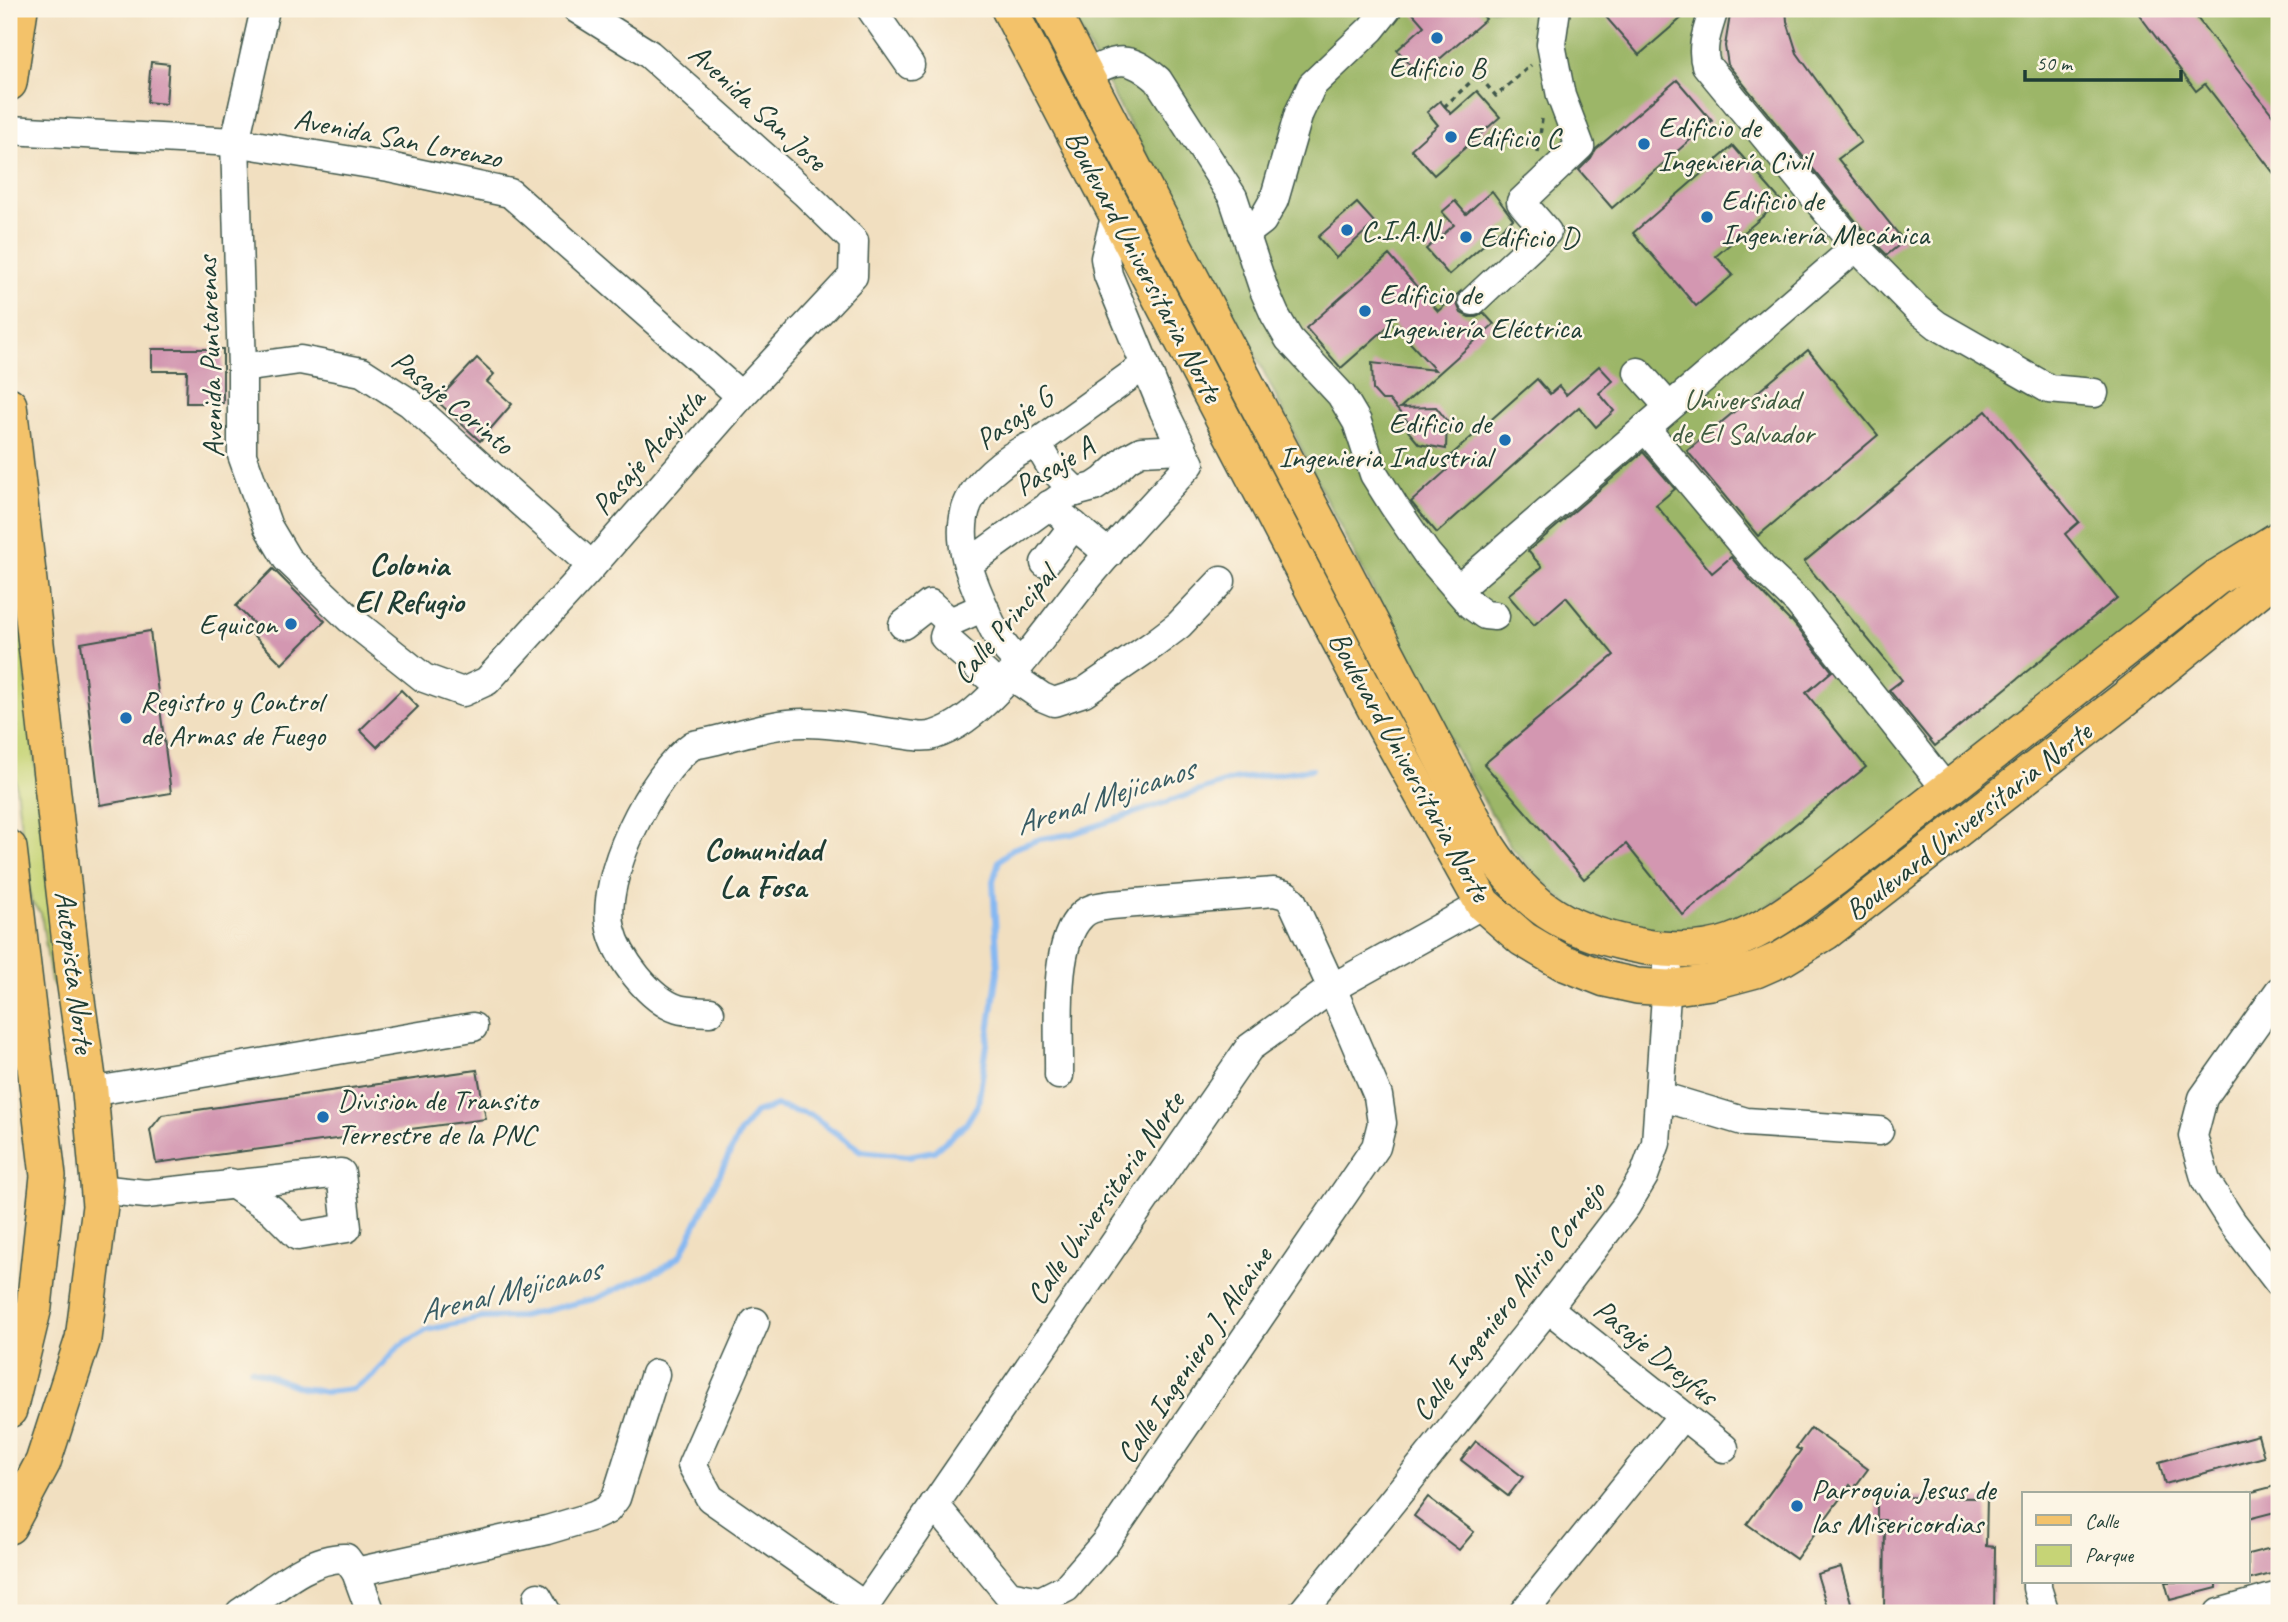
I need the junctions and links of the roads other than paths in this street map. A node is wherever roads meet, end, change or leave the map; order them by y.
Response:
1 (20, 9) edge
2 (265, 9) edge
3 (577, 9) edge
4 (871, 9) edge
5 (1009, 9) edge
6 (1051, 9) edge
7 (1387, 9) edge
8 (1556, 9) edge
9 (1714, 9) edge
10 (910, 65) dead end
11 (1084, 75) junction
12 (9, 83) edge
13 (9, 130) edge
14 (235, 142) junction
15 (1116, 213) junction
16 (1245, 234) junction
17 (854, 241) joint
18 (1856, 247) junction
19 (1472, 301) dead end
20 (1145, 365) junction
21 (242, 368) junction
22 (1638, 372) dead end
23 (2094, 393) dead end
24 (741, 396) junction
25 (9, 405) edge
26 (1669, 407) junction
27 (1645, 428) junction
28 (1037, 443) junction
29 (1183, 449) junction
30 (1076, 492) junction
31 (1049, 505) junction
32 (1074, 525) junction
33 (2279, 538) edge
34 (1109, 554) junction
35 (1045, 563) dead end
36 (968, 564) junction
37 (592, 566) junction
38 (2279, 576) edge
39 (1221, 581) dead end
40 (1458, 589) junction
41 (984, 607) junction
42 (1495, 616) dead end
43 (950, 622) junction
44 (903, 625) dead end
45 (1010, 675) junction
46 (463, 692) joint
47 (1947, 790) junction
48 (9, 848) edge
49 (1483, 904) junction
50 (16, 907) junction
51 (1669, 951) junction
52 (74, 979) junction
53 (1332, 988) junction
54 (1668, 988) junction
55 (2279, 991) edge
56 (710, 1012) dead end
57 (473, 1027) dead end
58 (1059, 1075) dead end
59 (89, 1087) junction
60 (37, 1089) junction
61 (1660, 1096) junction
62 (1879, 1131) dead end
63 (232, 1183) dead end
64 (98, 1189) junction
65 (2279, 1283) edge
66 (1548, 1308) junction
67 (755, 1322) dead end
68 (655, 1374) dead end
69 (9, 1410) edge
70 (1682, 1416) junction
71 (1724, 1448) dead end
72 (934, 1504) junction
73 (9, 1526) edge
74 (356, 1572) junction
75 (2037, 1584) edge
76 (2279, 1596) edge
77 (863, 1610) edge
78 (240, 1613) edge
79 (371, 1613) edge
80 (1302, 1613) edge
81 (1523, 1613) edge
82 (2045, 1613) edge
83 (2218, 1613) edge

1 - 12 main road
2 - 14 street, Avenida Puntarenas
3 - 17 street, Avenida San Jose
4 - 10 street
5 - 15 main road, Boulevard Universitaria Norte
6 - 11 main road, Boulevard Universitaria Norte
7 - 16 street
8 - 19 street
9 - 18 street
11 - 16 street
11 - 51 main road, Boulevard Universitaria Norte
13 - 14 street, Avenida San Lorenzo
14 - 21 street, Avenida Puntarenas
14 - 24 street, Avenida San Lorenzo
15 - 20 street
15 - 49 main road, Boulevard Universitaria Norte
16 - 40 street
17 - 24 street, Pasaje Acajutla
18 - 23 street
18 - 26 street
20 - 28 street, Pasaje G
20 - 29 street
21 - 37 street, Pasaje Corinto
21 - 46 street, Avenida Puntarenas
22 - 26 street
24 - 37 street, Pasaje Acajutla
25 - 52 main road, Autopista Norte
26 - 27 street
27 - 40 street
27 - 47 street
28 - 30 street
28 - 36 street, Pasaje G
29 - 30 street, Pasaje A
29 - 34 street, Calle Principal
30 - 31 street, Pasaje A
31 - 32 street
31 - 36 street, Pasaje A
32 - 34 street
32 - 35 street
33 - 47 main road, Boulevard Universitaria Norte
34 - 45 street, Calle Principal
36 - 41 street, Pasaje G
37 - 46 street, Pasaje Acajutla
38 - 54 main road, Boulevard Universitaria Norte
39 - 45 street
40 - 42 street
41 - 43 street
41 - 45 street, Pasaje G
43 - 44 street
43 - 45 street
45 - 56 street, Calle Principal
47 - 51 main road, Boulevard Universitaria Norte
48 - 50 main road, Autopista Norte
49 - 53 street, Calle Universitaria Norte
49 - 54 main road, Boulevard Universitaria Norte
50 - 52 main road
50 - 60 main road, Autopista Norte
51 - 54 street, Calle Ingeniero Alirio Cornejo
52 - 59 main road, Autopista Norte
53 - 58 street, Calle Ingeniero J. Alcaine
53 - 72 street, Calle Universitaria Norte
53 - 72 street, Calle Ingeniero J. Alcaine
54 - 61 street, Calle Ingeniero Alirio Cornejo
55 - 65 street
57 - 59 street
59 - 60 main road
59 - 64 main road, Autopista Norte
60 - 69 main road, Autopista Norte
61 - 62 street
61 - 66 street, Calle Ingeniero Alirio Cornejo
63 - 64 street
64 - 73 main road, Autopista Norte
66 - 70 street, Pasaje Dreyfus
66 - 80 street, Calle Ingeniero Alirio Cornejo
67 - 77 street
68 - 74 street
70 - 71 street, Pasaje Dreyfus
70 - 81 street
72 - 77 street, Calle Universitaria Norte
74 - 78 street
74 - 79 street
75 - 82 street
76 - 83 street

